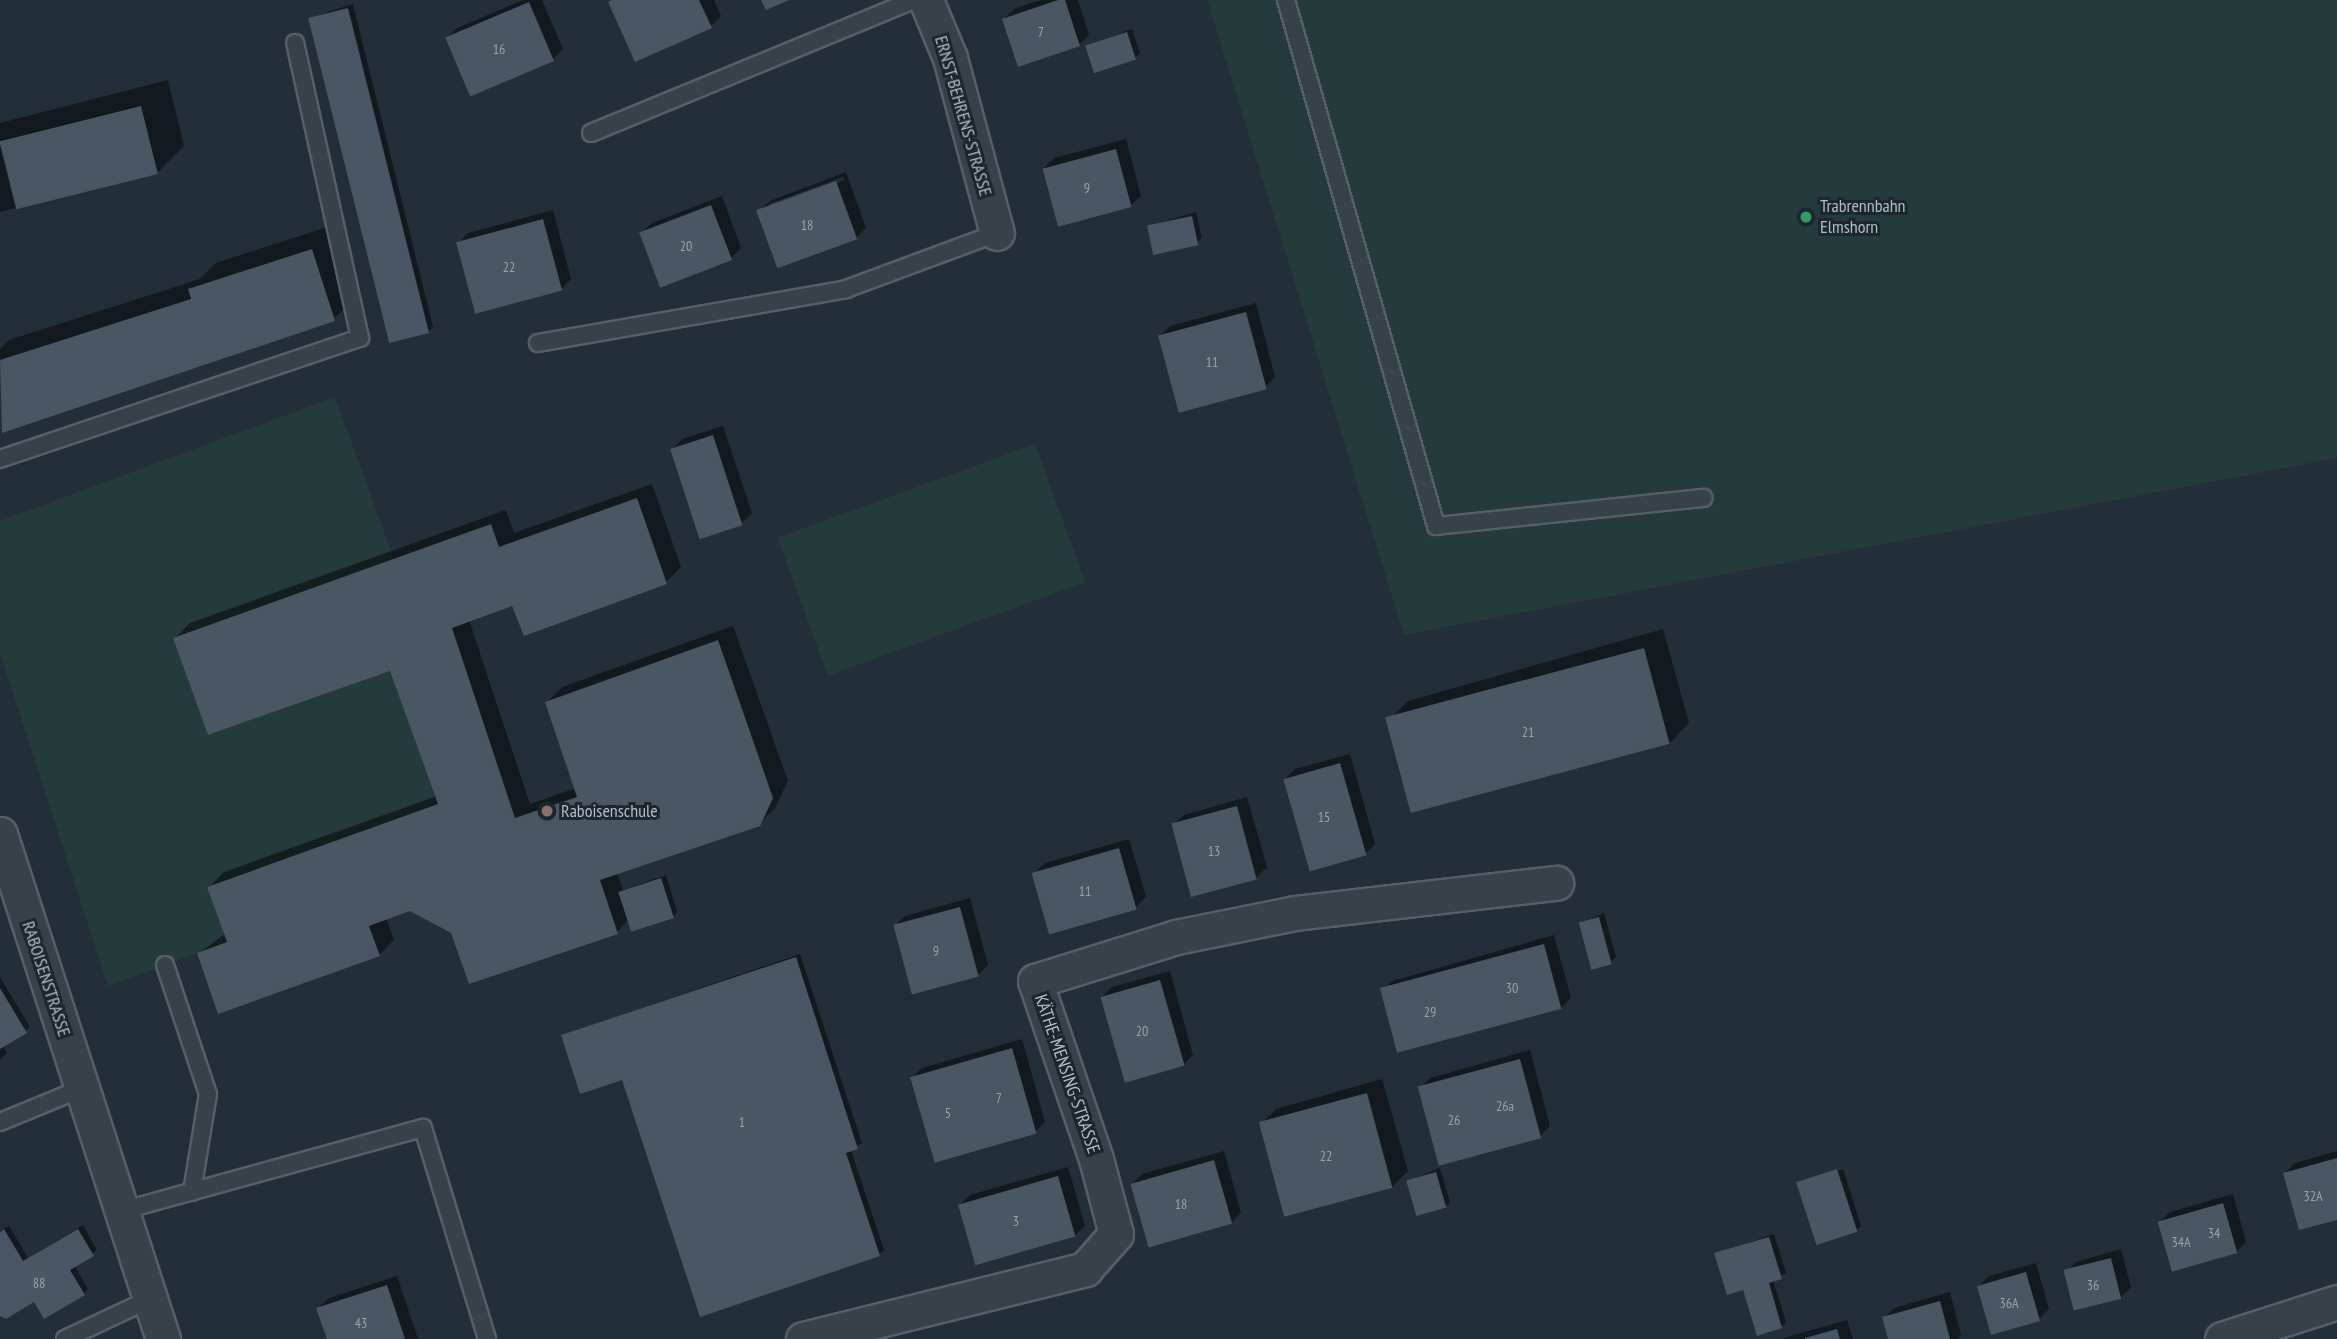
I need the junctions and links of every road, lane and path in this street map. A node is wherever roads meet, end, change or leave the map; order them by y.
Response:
1 (913, 0) edge
2 (926, 0) edge
3 (1286, 0) edge
4 (295, 43) dead end
5 (591, 133) dead end
6 (997, 233) joint
7 (538, 343) dead end
8 (0, 459) edge
9 (1704, 498) dead end
10 (0, 834) edge
11 (5, 871) edge
12 (1556, 883) dead end
13 (165, 965) dead end
14 (80, 1088) junction
15 (0, 1122) edge
16 (192, 1192) junction
17 (121, 1211) junction
18 (150, 1299) junction
19 (2337, 1303) edge
20 (65, 1339) edge
21 (163, 1339) edge
22 (487, 1339) edge
23 (803, 1339) edge
24 (2222, 1339) edge

1 - 5 lane
2 - 6 street, ERNST-BEHRENS-STRASSE
3 - 9 lane
4 - 8 lane
6 - 7 lane
10 - 11 street, RABOISENSTRASSE
11 - 14 street, RABOISENSTRASSE
12 - 23 street, KÄTHE-MENSING-STRASSE
13 - 16 lane
14 - 15 lane
14 - 17 street, RABOISENSTRASSE
16 - 17 lane
16 - 22 lane
17 - 18 street, RABOISENSTRASSE
18 - 20 lane
18 - 21 street, RABOISENSTRASSE
19 - 24 street

